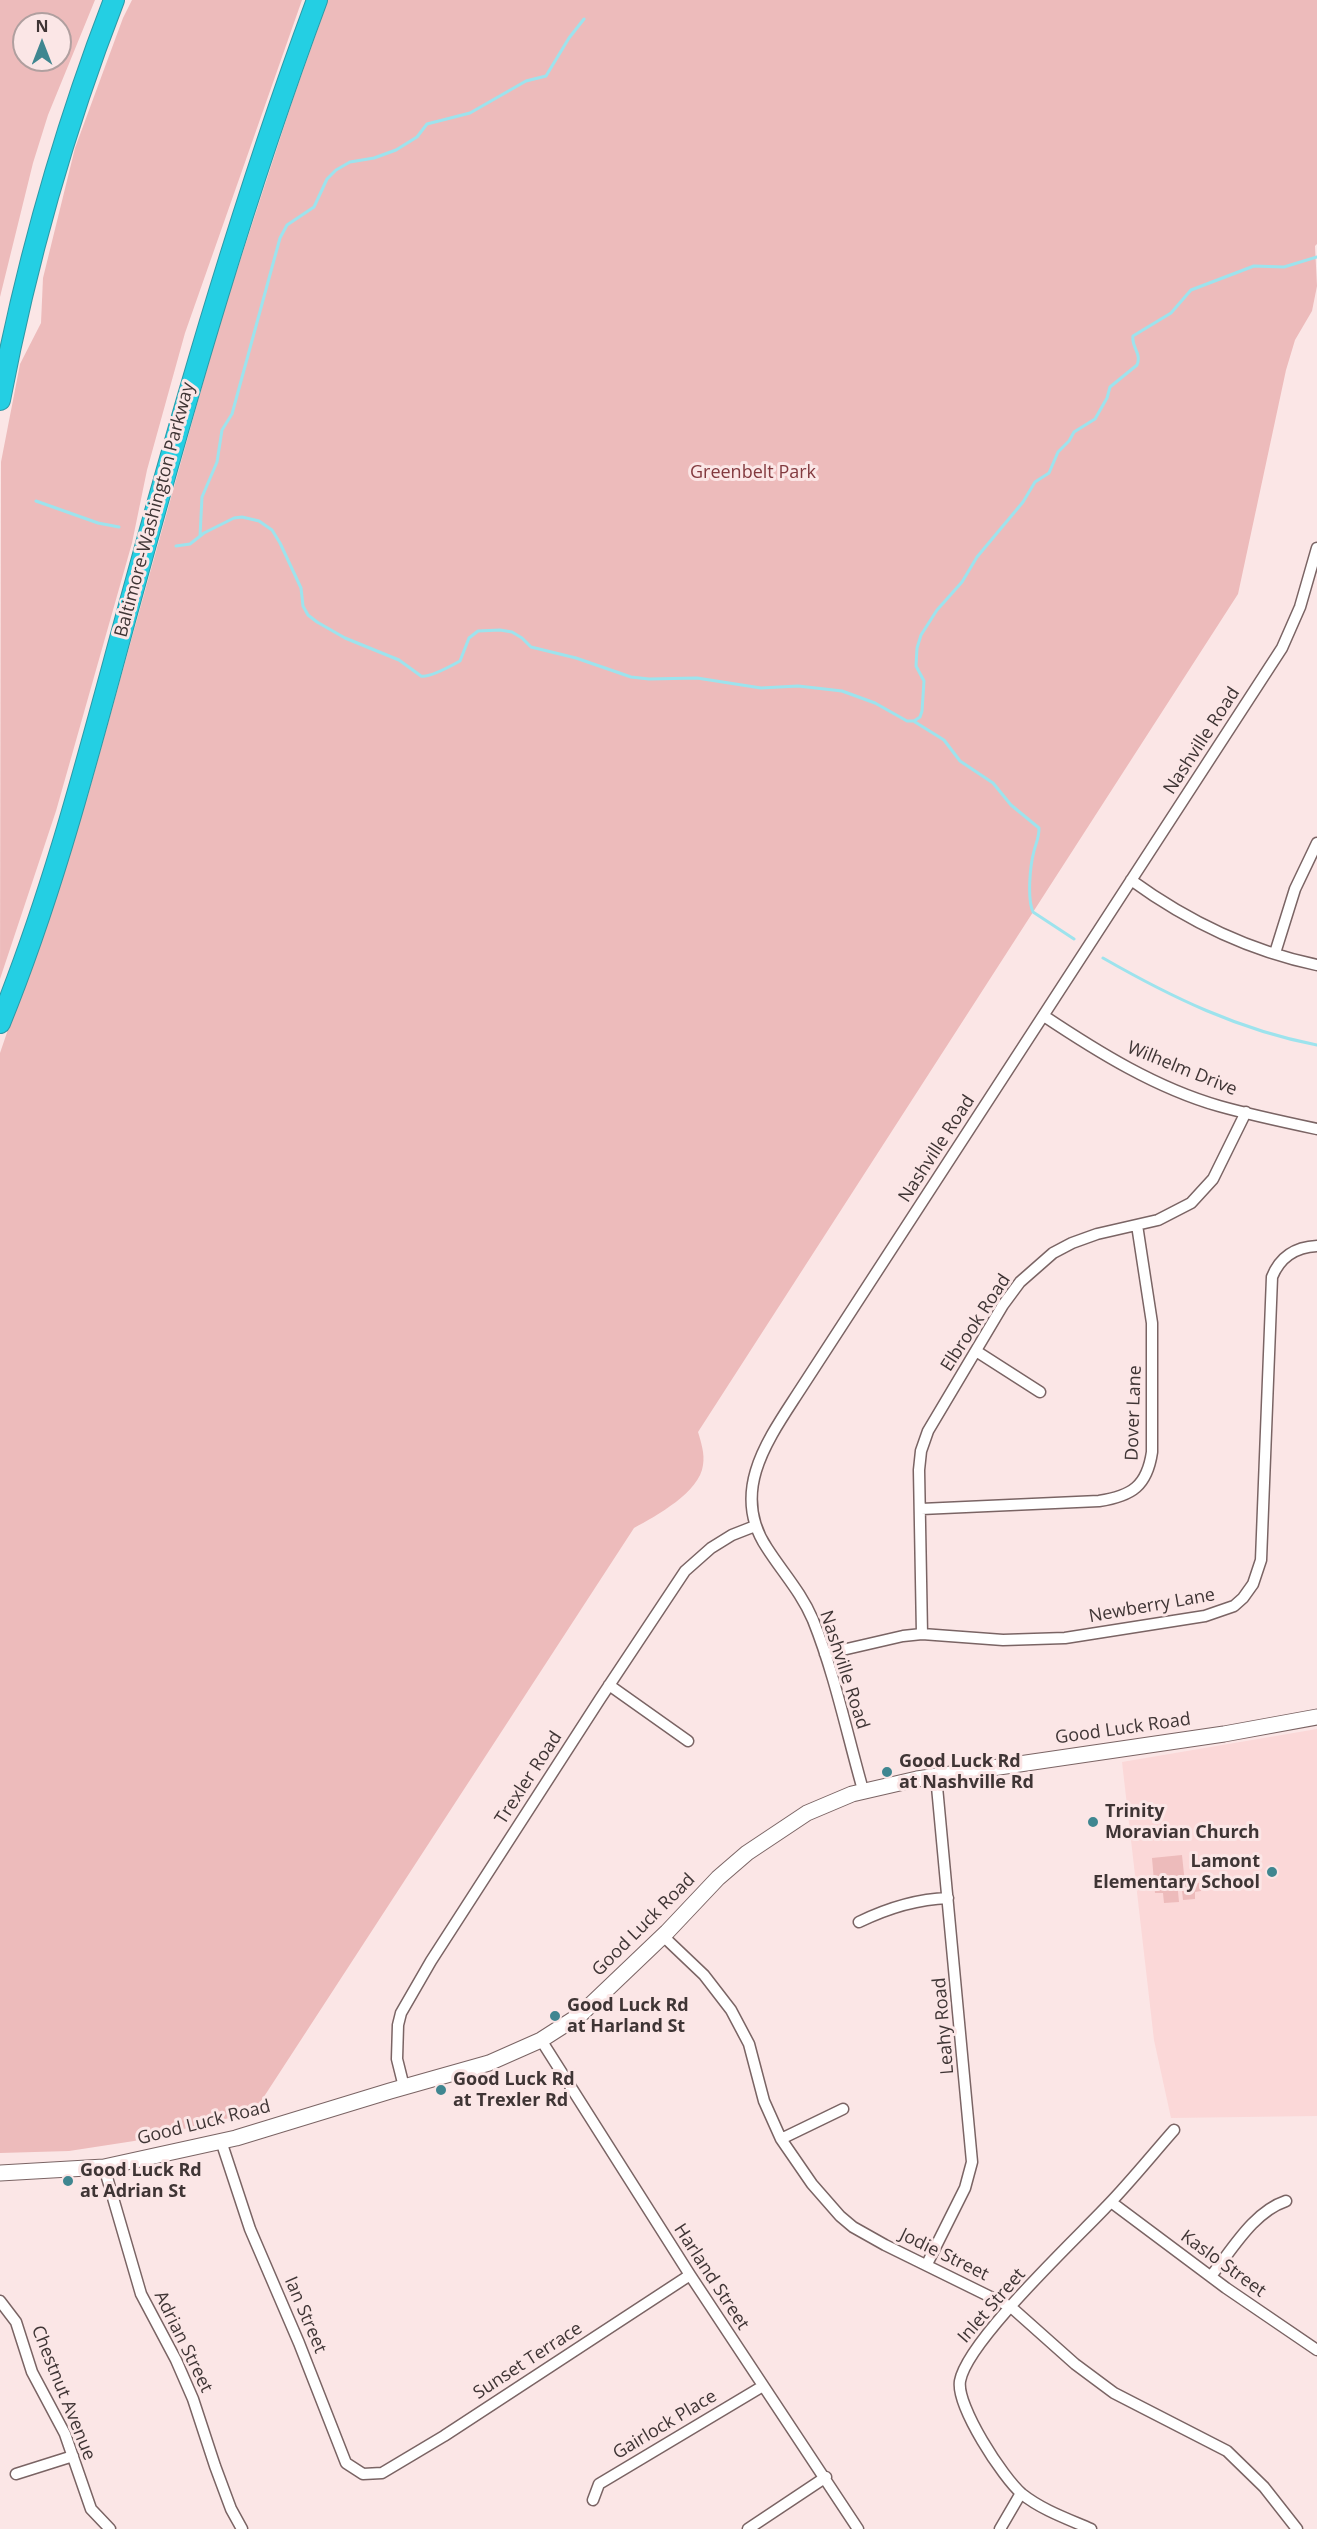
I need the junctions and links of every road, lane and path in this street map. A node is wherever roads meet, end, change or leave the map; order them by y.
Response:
1 (114, 0) edge
2 (317, 0) edge
3 (0, 400) edge
4 (1317, 548) edge
5 (1317, 843) edge
6 (1131, 880) junction
7 (1275, 953) junction
8 (1317, 965) edge
9 (1044, 1016) junction
10 (0, 1023) edge
11 (1246, 1112) junction
12 (1317, 1129) edge
13 (1137, 1225) junction
14 (1317, 1246) edge
15 (976, 1351) junction
16 (1040, 1392) dead end
17 (921, 1509) junction
18 (755, 1526) junction
19 (922, 1634) junction
20 (825, 1654) junction
21 (609, 1685) junction
22 (1317, 1717) edge
23 (688, 1741) dead end
24 (936, 1776) junction
25 (863, 1790) junction
26 (948, 1898) junction
27 (859, 1922) dead end
28 (663, 1936) junction
29 (541, 2040) junction
30 (404, 2087) junction
31 (843, 2109) dead end
32 (1174, 2130) dead end
33 (781, 2139) junction
34 (222, 2141) junction
35 (104, 2167) junction
36 (0, 2173) edge
37 (1286, 2201) dead end
38 (1111, 2202) junction
39 (927, 2264) junction
40 (690, 2275) junction
41 (1211, 2276) junction
42 (0, 2301) edge
43 (1011, 2307) junction
44 (1317, 2350) edge
45 (763, 2386) junction
46 (73, 2456) junction
47 (382, 2472) joint
48 (16, 2474) dead end
49 (826, 2477) junction
50 (1021, 2493) junction
51 (593, 2500) dead end
52 (110, 2529) edge
53 (242, 2529) edge
54 (748, 2529) edge
55 (858, 2529) edge
56 (1000, 2529) edge
57 (1091, 2529) edge
58 (1297, 2529) edge

1 - 3 highway
2 - 10 highway, Baltimore-Washington Parkway
4 - 6 street, Nashville Road
5 - 7 street
6 - 7 street
6 - 9 street, Nashville Road
7 - 8 street
9 - 11 street, Wilhelm Drive
9 - 18 street, Nashville Road
11 - 12 street, Wilhelm Drive
11 - 13 street, Elbrook Road
13 - 15 street, Elbrook Road
13 - 17 street, Dover Lane
14 - 19 street, Newberry Lane
15 - 16 street
15 - 17 street, Elbrook Road
17 - 19 street, Elbrook Road
18 - 20 street, Nashville Road
18 - 21 street, Trexler Road
19 - 20 street, Newberry Lane
20 - 25 street, Nashville Road
21 - 23 street
21 - 30 street, Trexler Road
22 - 24 main road, Good Luck Road
24 - 25 main road, Good Luck Road
24 - 26 street, Leahy Road
25 - 28 main road, Good Luck Road
26 - 27 street
26 - 39 street, Leahy Road
28 - 29 main road, Good Luck Road
28 - 33 street, Jodie Street
29 - 30 main road, Good Luck Road
29 - 40 street, Harland Street
30 - 34 main road, Good Luck Road
31 - 33 street
32 - 38 street, Inlet Street
33 - 39 street, Jodie Street
34 - 35 main road, Good Luck Road
34 - 47 street, Ian Street
35 - 36 main road, Good Luck Road
35 - 53 street, Adrian Street
37 - 41 street
38 - 41 street, Kaslo Street
38 - 43 street, Inlet Street
39 - 43 street, Jodie Street
40 - 45 street, Harland Street
40 - 47 street, Sunset Terrace
41 - 44 street, Kaslo Street
42 - 46 street, Chestnut Avenue
43 - 50 street, Inlet Street
43 - 58 street, Jodie Street
45 - 49 street, Harland Street
45 - 51 street, Gairlock Place
46 - 48 street
46 - 52 street, Chestnut Avenue
49 - 54 street
49 - 55 street, Harland Street
50 - 56 street
50 - 57 street, Inlet Street

